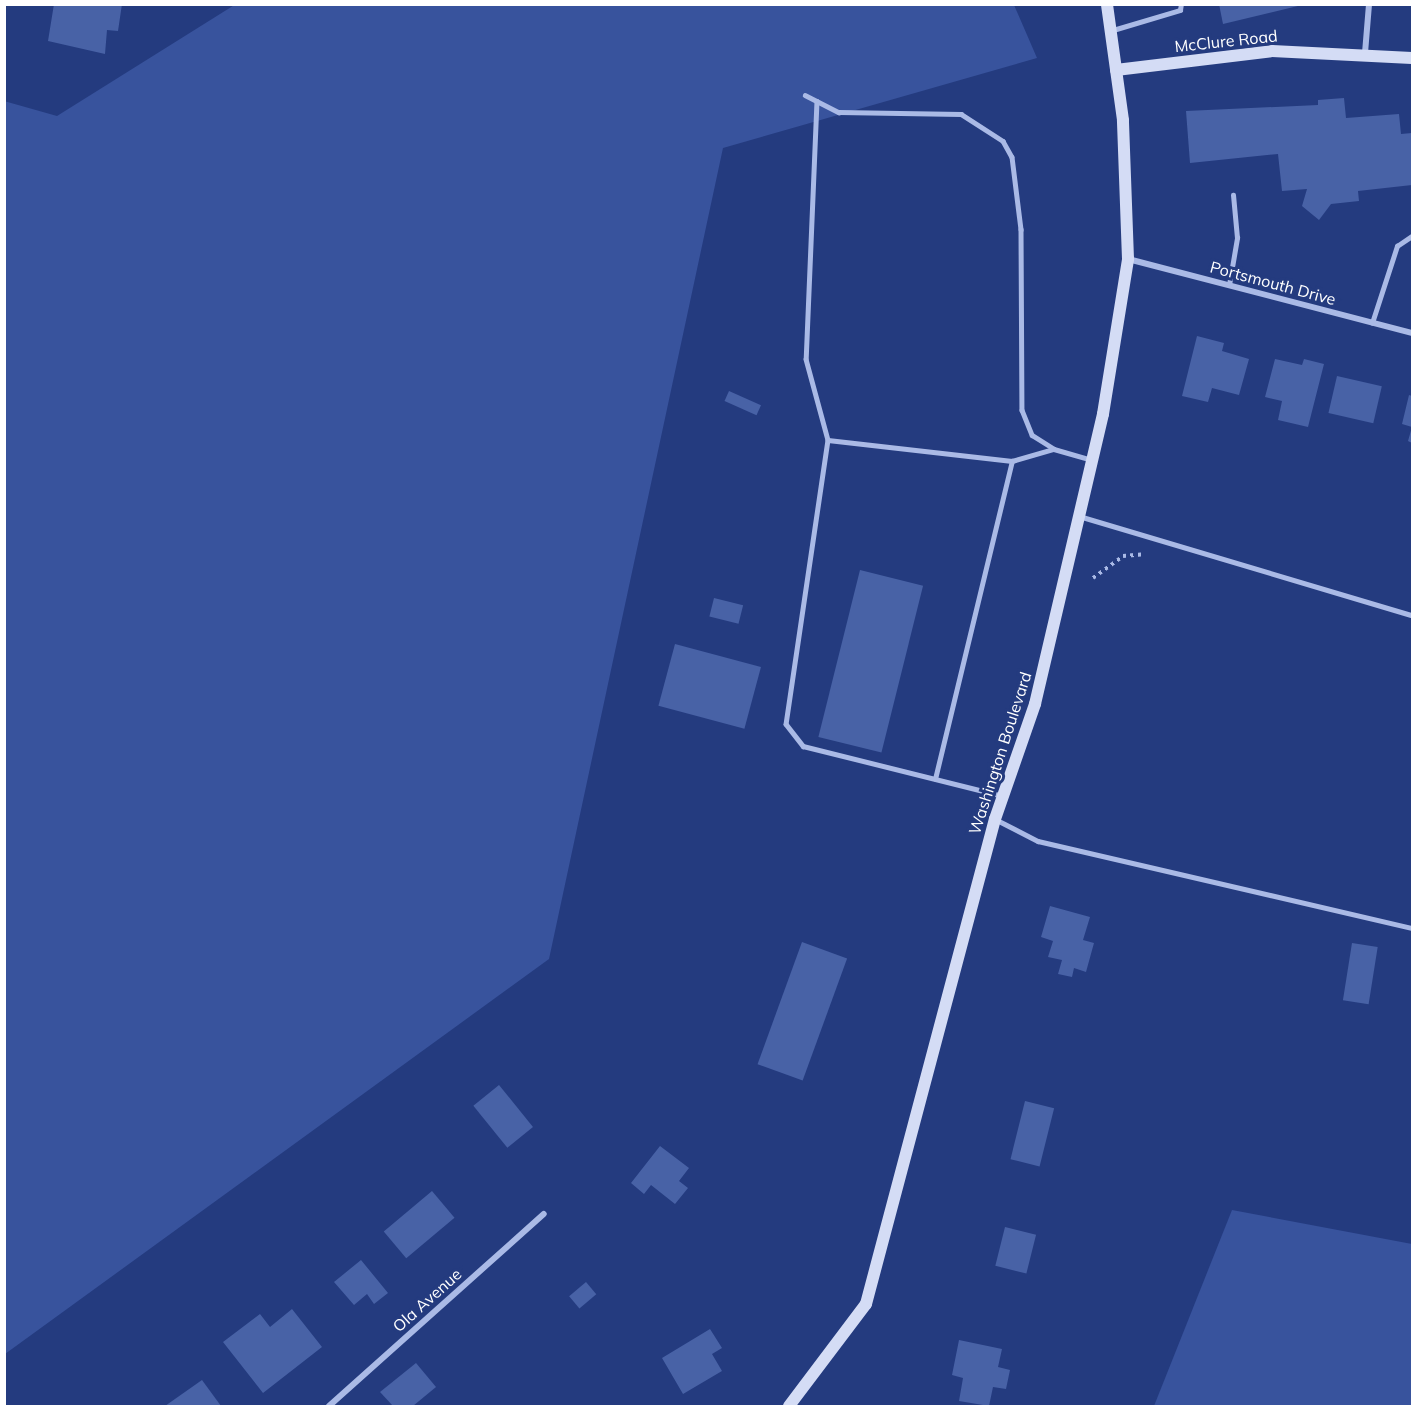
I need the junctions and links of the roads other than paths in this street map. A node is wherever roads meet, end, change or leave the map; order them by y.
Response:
1 (1107, 4) edge
2 (1181, 4) edge
3 (1369, 4) edge
4 (1110, 31) junction
5 (1365, 53) junction
6 (1413, 58) edge
7 (1116, 70) junction
8 (805, 95) dead end
9 (817, 101) junction
10 (1233, 195) dead end
11 (1413, 236) edge
12 (1128, 259) junction
13 (1229, 285) junction
14 (1372, 323) junction
15 (1413, 333) edge
16 (828, 440) junction
17 (1054, 448) junction
18 (1092, 460) junction
19 (1012, 461) junction
20 (1079, 516) junction
21 (1413, 615) edge
22 (935, 779) junction
23 (1003, 796) junction
24 (995, 819) junction
25 (1413, 928) edge
26 (544, 1214) dead end
27 (329, 1407) edge
28 (789, 1407) edge

1 - 4 street, Washington Boulevard
2 - 4 lane
3 - 5 street
4 - 7 street, Washington Boulevard
5 - 6 street, McClure Road
5 - 7 street, McClure Road
7 - 12 street, Washington Boulevard
8 - 9 lane
9 - 16 lane
9 - 17 lane
10 - 13 lane
11 - 14 lane
12 - 13 street, Portsmouth Drive
12 - 18 street, Washington Boulevard
13 - 14 street, Portsmouth Drive
14 - 15 street, Portsmouth Drive
16 - 19 lane
16 - 22 lane
17 - 18 lane
17 - 19 lane
18 - 20 street, Washington Boulevard
19 - 22 lane
20 - 21 lane
20 - 23 street, Washington Boulevard
22 - 23 lane
23 - 24 street, Washington Boulevard
24 - 25 lane
24 - 28 street, Washington Boulevard
26 - 27 street, Ola Avenue

